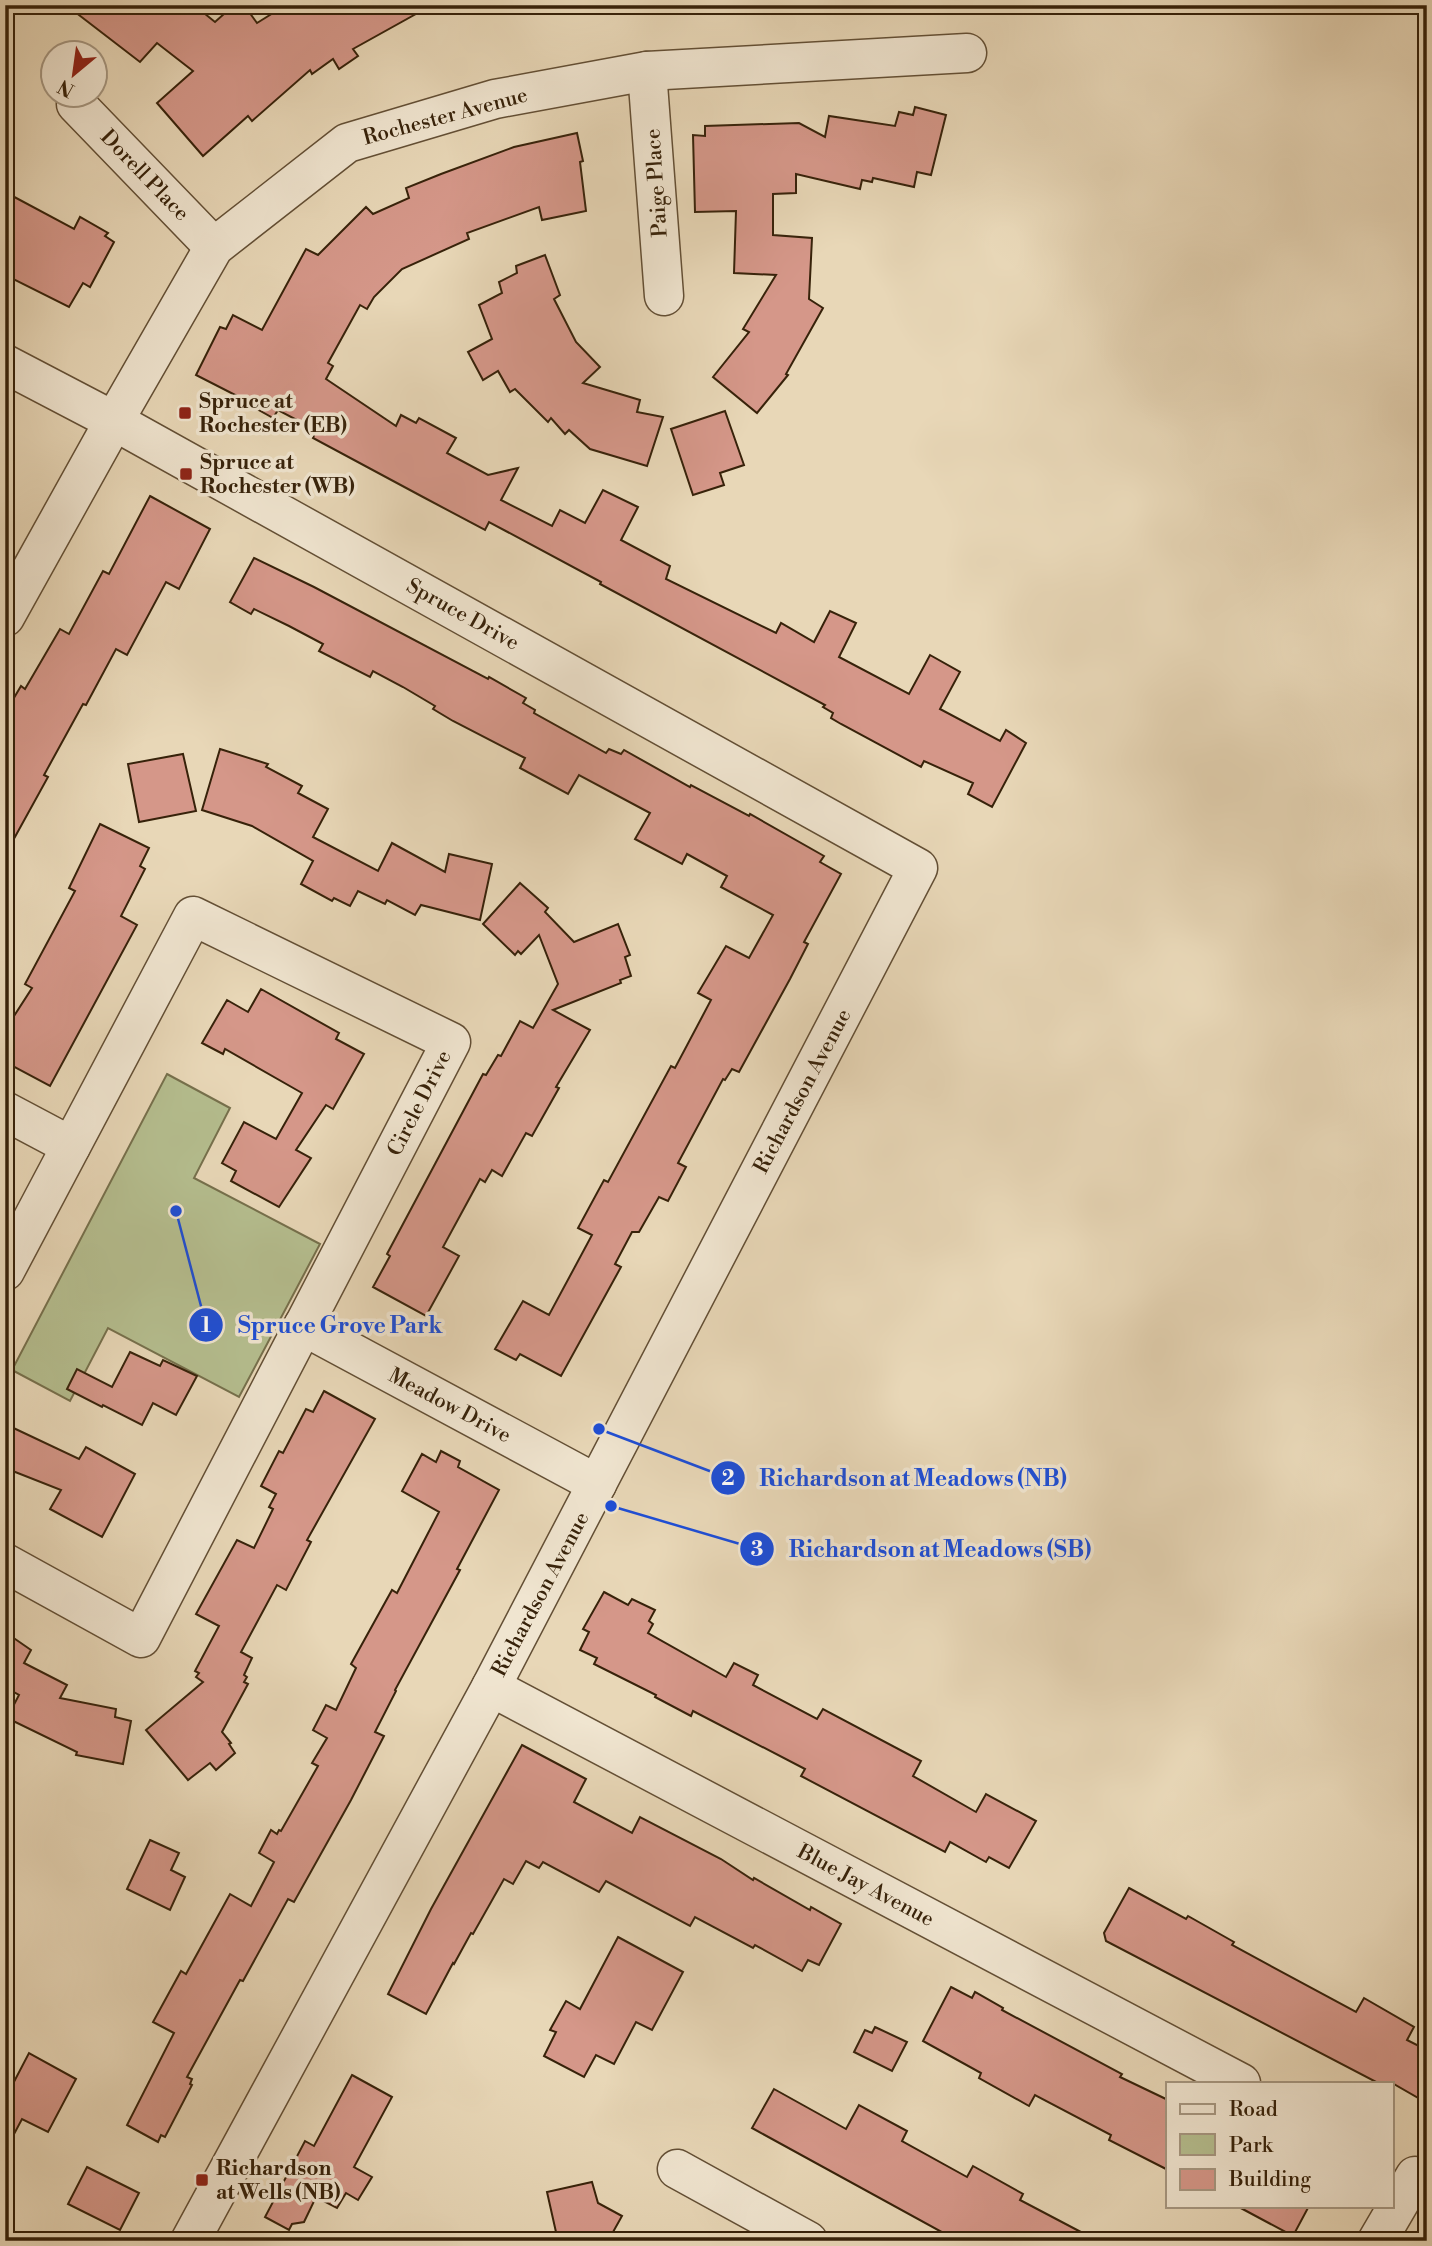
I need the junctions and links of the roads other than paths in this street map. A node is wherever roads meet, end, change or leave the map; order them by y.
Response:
1 (967, 53) dead end
2 (647, 71) junction
3 (80, 108) edge
4 (214, 247) junction
5 (664, 296) dead end
6 (5, 364) edge
7 (114, 421) junction
8 (5, 617) edge
9 (918, 868) joint
10 (5, 1111) edge
11 (71, 1146) junction
12 (5, 1271) edge
13 (303, 1326) junction
14 (597, 1484) junction
15 (5, 1563) edge
16 (491, 1687) junction
17 (1239, 2082) edge
18 (677, 2169) dead end
19 (1411, 2173) edge
20 (1394, 2207) edge
21 (1394, 2208) edge
22 (190, 2241) edge
23 (807, 2241) edge
24 (1377, 2241) edge

1 - 2 street, Rochester Avenue
2 - 4 street, Rochester Avenue
2 - 5 street, Paige Place
3 - 4 street, Dorell Place
4 - 7 street, Rochester Avenue
6 - 7 street, Spruce Drive
7 - 8 street, Rochester Avenue
7 - 9 street, Spruce Drive
9 - 14 street, Richardson Avenue
10 - 11 street
11 - 12 street, Circle Drive
11 - 13 street, Circle Drive
13 - 14 street, Meadow Drive
13 - 15 street, Circle Drive
14 - 16 street, Richardson Avenue
16 - 17 street, Blue Jay Avenue
16 - 22 street, Richardson Avenue
18 - 23 street
19 - 20 street
21 - 24 street

